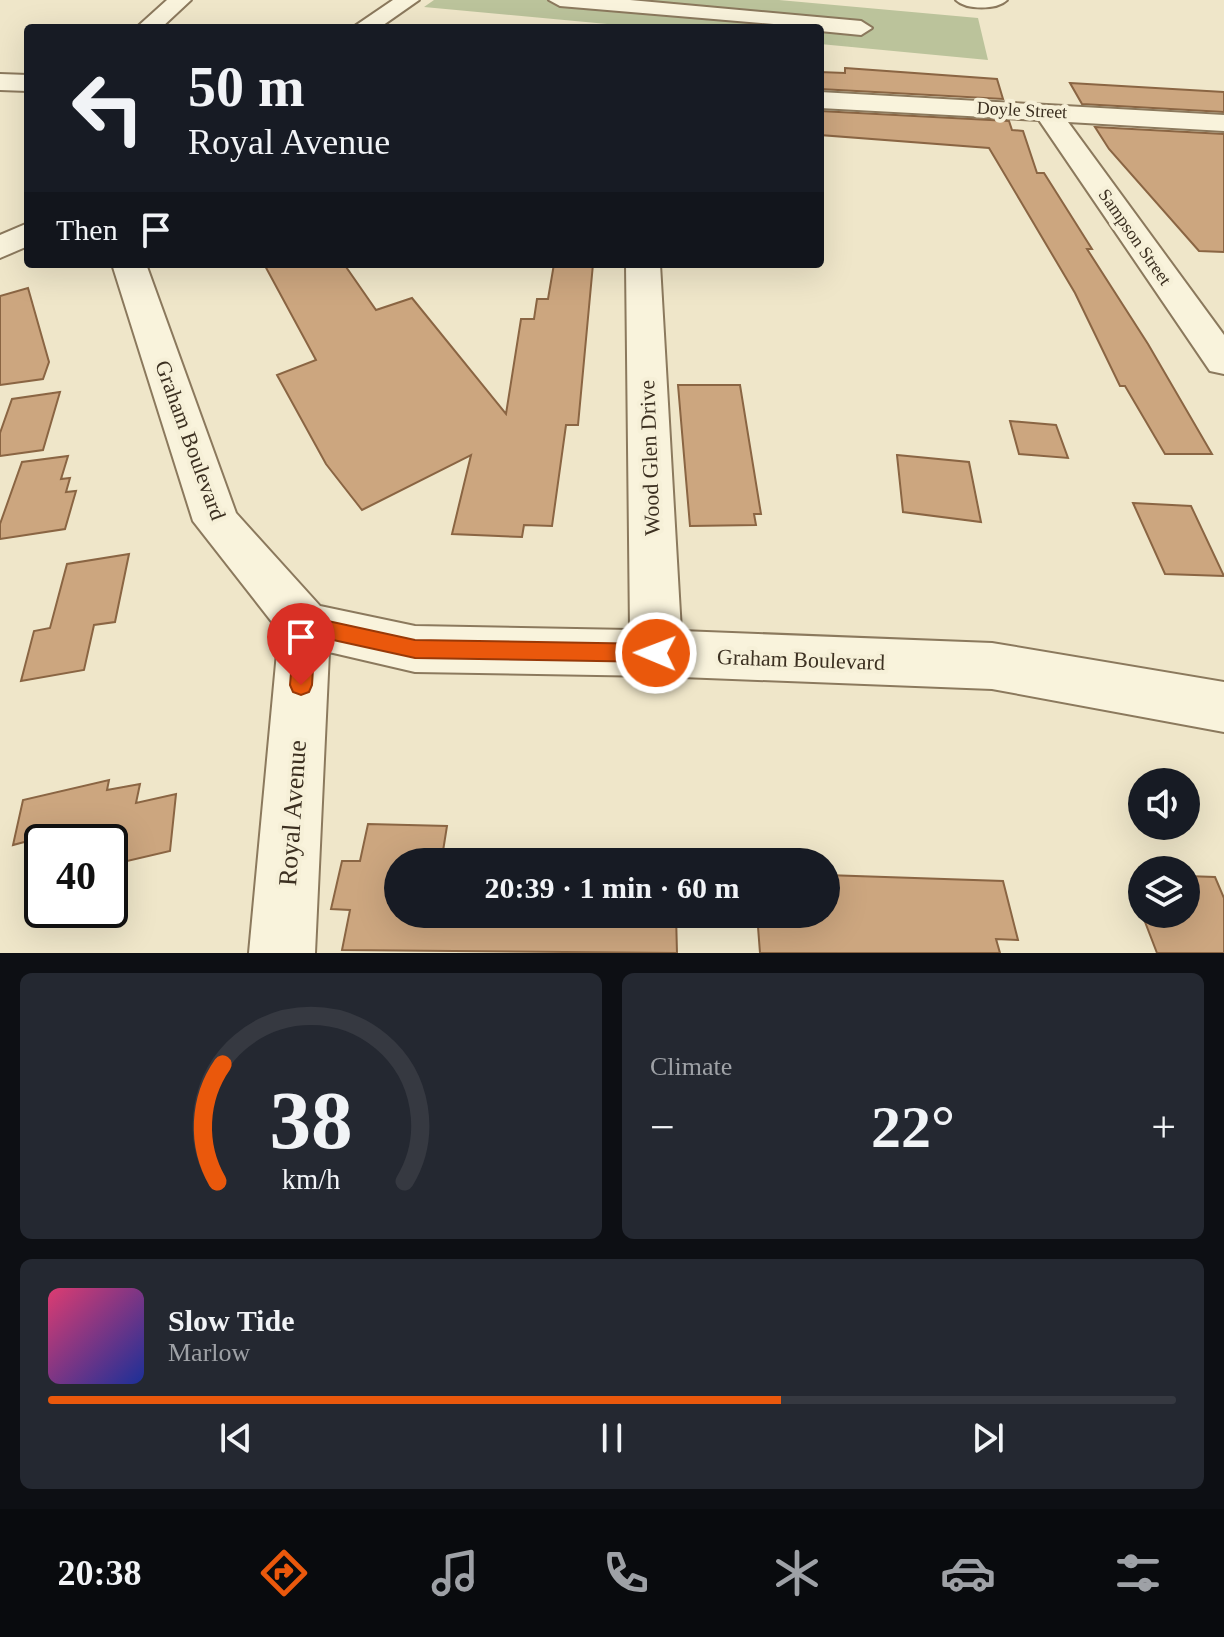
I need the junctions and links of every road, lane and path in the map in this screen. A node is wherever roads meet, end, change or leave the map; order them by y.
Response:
1 (180, 0) edge
2 (408, 0) edge
3 (560, 0) edge
4 (967, 0) edge
5 (996, 0) edge
6 (152, 24) edge
7 (369, 24) edge
8 (818, 24) edge
9 (824, 25) edge
10 (861, 28) dead end
11 (0, 82) edge
12 (24, 83) edge
13 (824, 100) edge
14 (1046, 111) junction
15 (1224, 123) edge
16 (24, 235) edge
17 (0, 248) edge
18 (130, 268) edge
19 (643, 268) edge
20 (1224, 362) edge
21 (305, 625) junction
22 (656, 653) junction
23 (1224, 707) edge
24 (282, 953) edge

1 - 6 street
2 - 7 street
3 - 8 street
4 - 5 street
9 - 10 street
11 - 12 street
13 - 14 street, Doyle Street
14 - 15 street, Doyle Street
14 - 20 street, Sampson Street
16 - 17 street
18 - 21 street, Graham Boulevard
19 - 22 street, Wood Glen Drive
21 - 22 street, Graham Boulevard
21 - 24 street, Royal Avenue
22 - 23 street, Graham Boulevard

